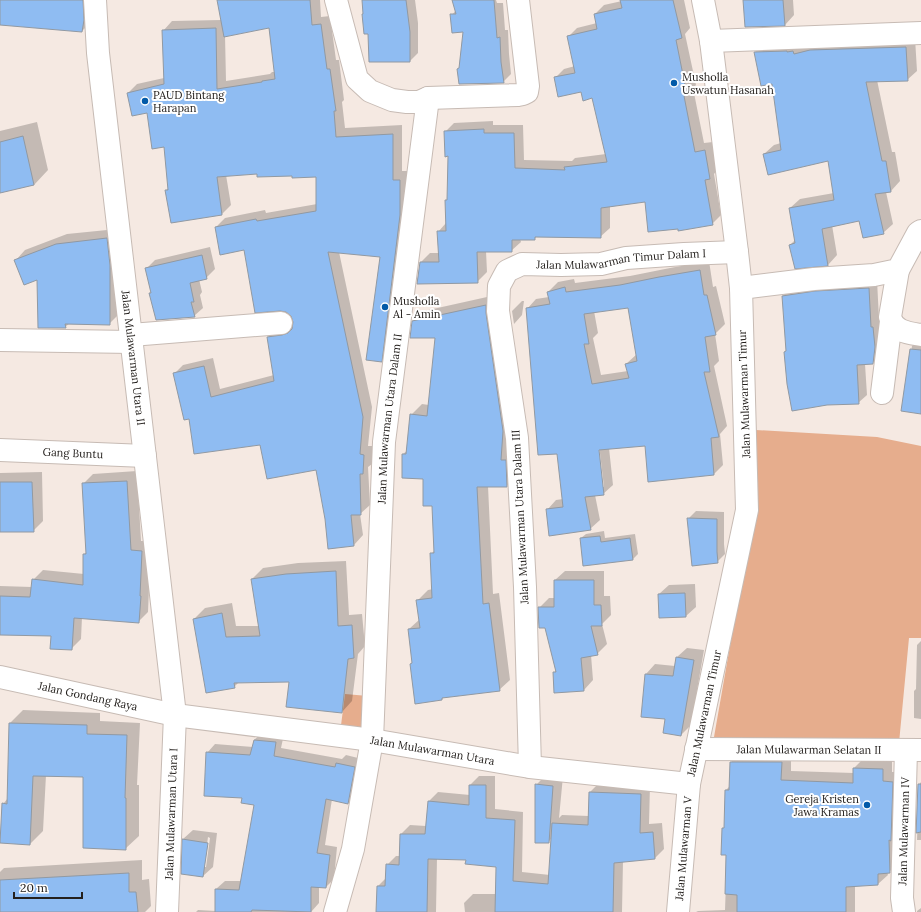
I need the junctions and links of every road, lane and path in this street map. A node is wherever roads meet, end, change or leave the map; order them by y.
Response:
1 (95, 0) edge
2 (336, 0) edge
3 (518, 0) edge
4 (703, 0) edge
5 (921, 33) edge
6 (711, 41) junction
7 (428, 98) junction
8 (920, 232) edge
9 (737, 252) junction
10 (898, 270) junction
11 (507, 271) joint
12 (741, 288) junction
13 (891, 321) junction
14 (281, 323) dead end
15 (921, 335) edge
16 (132, 338) junction
17 (0, 340) edge
18 (882, 393) dead end
19 (0, 450) edge
20 (145, 456) junction
21 (0, 677) edge
22 (175, 715) junction
23 (372, 740) junction
24 (696, 749) junction
25 (914, 750) edge
26 (530, 767) junction
27 (689, 784) junction
28 (167, 912) edge
29 (336, 912) edge
30 (678, 912) edge
31 (904, 912) edge

1 - 16 street, Jalan Mulawarman Utara II
2 - 7 street
3 - 7 street
4 - 6 street, Jalan Mulawarman Timur
5 - 6 street
6 - 9 street, Jalan Mulawarman Timur
7 - 23 street, Jalan Mulawarman Utara Dalam II
8 - 10 street
9 - 11 street, Jalan Mulawarman Timur Dalam I
9 - 12 street, Jalan Mulawarman Timur
10 - 12 street
10 - 13 street
11 - 26 street, Jalan Mulawarman Utara Dalam III
12 - 24 street, Jalan Mulawarman Timur
13 - 15 street
13 - 18 street
14 - 16 street
16 - 17 street
16 - 20 street, Jalan Mulawarman Utara II
19 - 20 street, Gang Buntu
20 - 22 street, Jalan Mulawarman Utara II
21 - 22 street, Jalan Gondang Raya
22 - 23 street, Jalan Mulawarman Utara
22 - 28 street, Jalan Mulawarman Utara I
23 - 26 street, Jalan Mulawarman Utara
23 - 29 street, Jalan Mulawarman Utara Dalam II
24 - 25 street, Jalan Mulawarman Selatan II
24 - 27 street, Jalan Mulawarman Timur
25 - 31 street, Jalan Mulawarman IV
26 - 27 street, Jalan Mulawarman Utara
27 - 30 street, Jalan Mulawarman V

